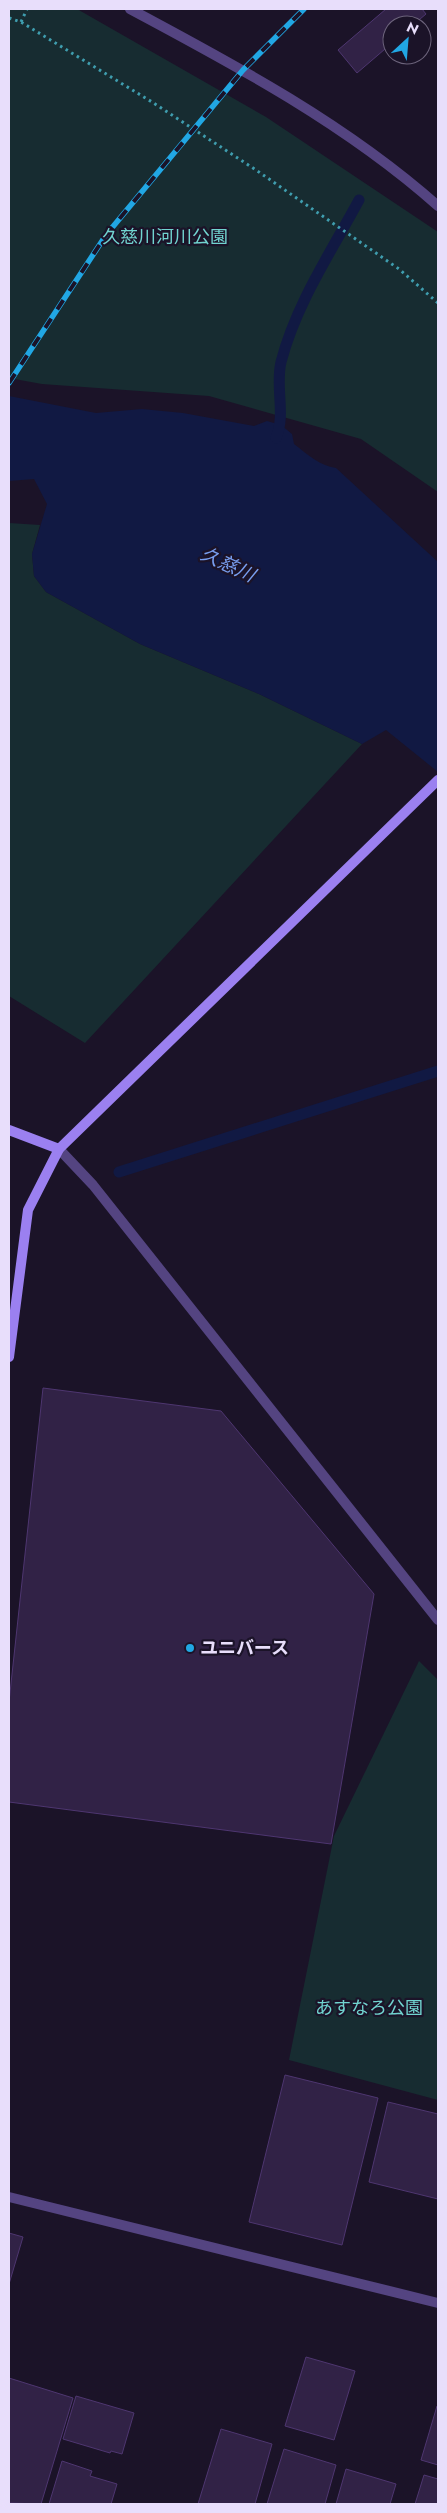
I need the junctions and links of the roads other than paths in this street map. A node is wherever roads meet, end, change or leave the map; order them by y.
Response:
1 (130, 9) edge
2 (438, 206) edge
3 (438, 780) edge
4 (9, 1130) edge
5 (59, 1149) junction
6 (9, 1357) edge
7 (438, 1620) edge
8 (9, 2197) edge
9 (438, 2302) edge

1 - 2 street
3 - 5 street
4 - 5 street
5 - 6 street
5 - 7 street
8 - 9 street

